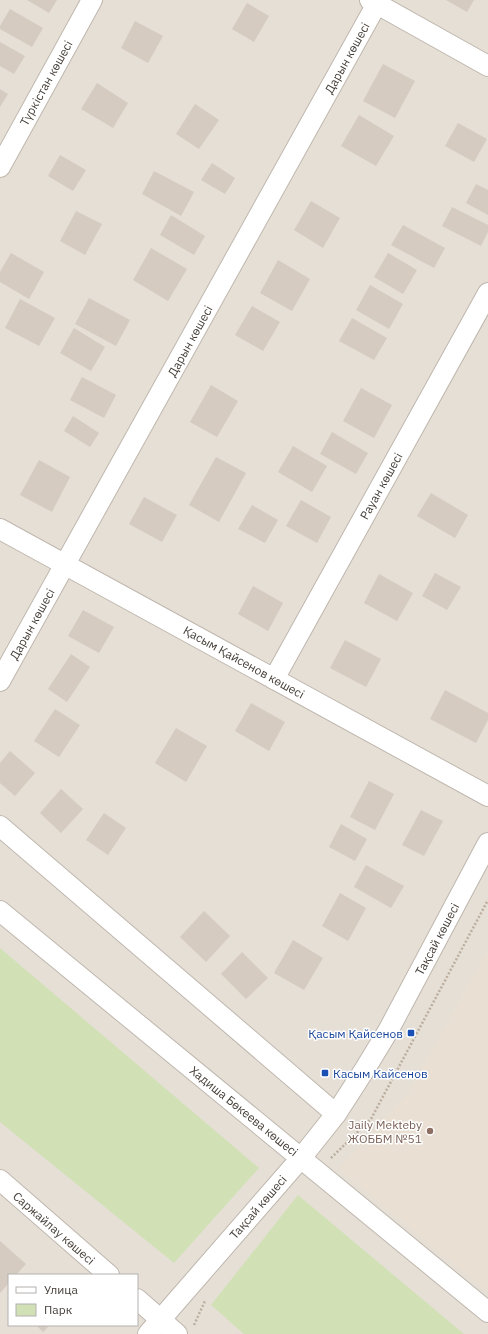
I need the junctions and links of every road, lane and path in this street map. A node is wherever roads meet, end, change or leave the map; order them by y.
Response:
1 (92, 0) edge
2 (375, 1) edge
3 (488, 66) edge
4 (0, 167) edge
5 (488, 293) edge
6 (0, 528) edge
7 (66, 564) junction
8 (274, 679) junction
9 (0, 681) edge
10 (488, 796) edge
11 (0, 826) edge
12 (488, 843) edge
13 (0, 911) edge
14 (336, 1114) junction
15 (300, 1158) junction
16 (0, 1180) edge
17 (108, 1274) edge
18 (138, 1301) edge
19 (488, 1312) edge
20 (154, 1327) edge
21 (177, 1334) edge

1 - 4 street, Түркістан көшесі
2 - 3 street
2 - 7 street, Дарын көшесі
5 - 8 street, Рауан көшесі
6 - 7 street, Қасым Қайсенов көшесі
7 - 8 street, Қасым Қайсенов көшесі
7 - 9 street, Дарын көшесі
8 - 10 street, Қасым Қайсенов көшесі
11 - 14 street
12 - 14 street, Тақсай көшесі
13 - 15 street, Хадиша Бөкеева көшесі
14 - 15 street, Тақсай көшесі
15 - 19 street, Хадиша Бөкеева көшесі
15 - 20 street, Тақсай көшесі
16 - 17 street, Саржайлау көшесі
18 - 20 street
20 - 21 street

